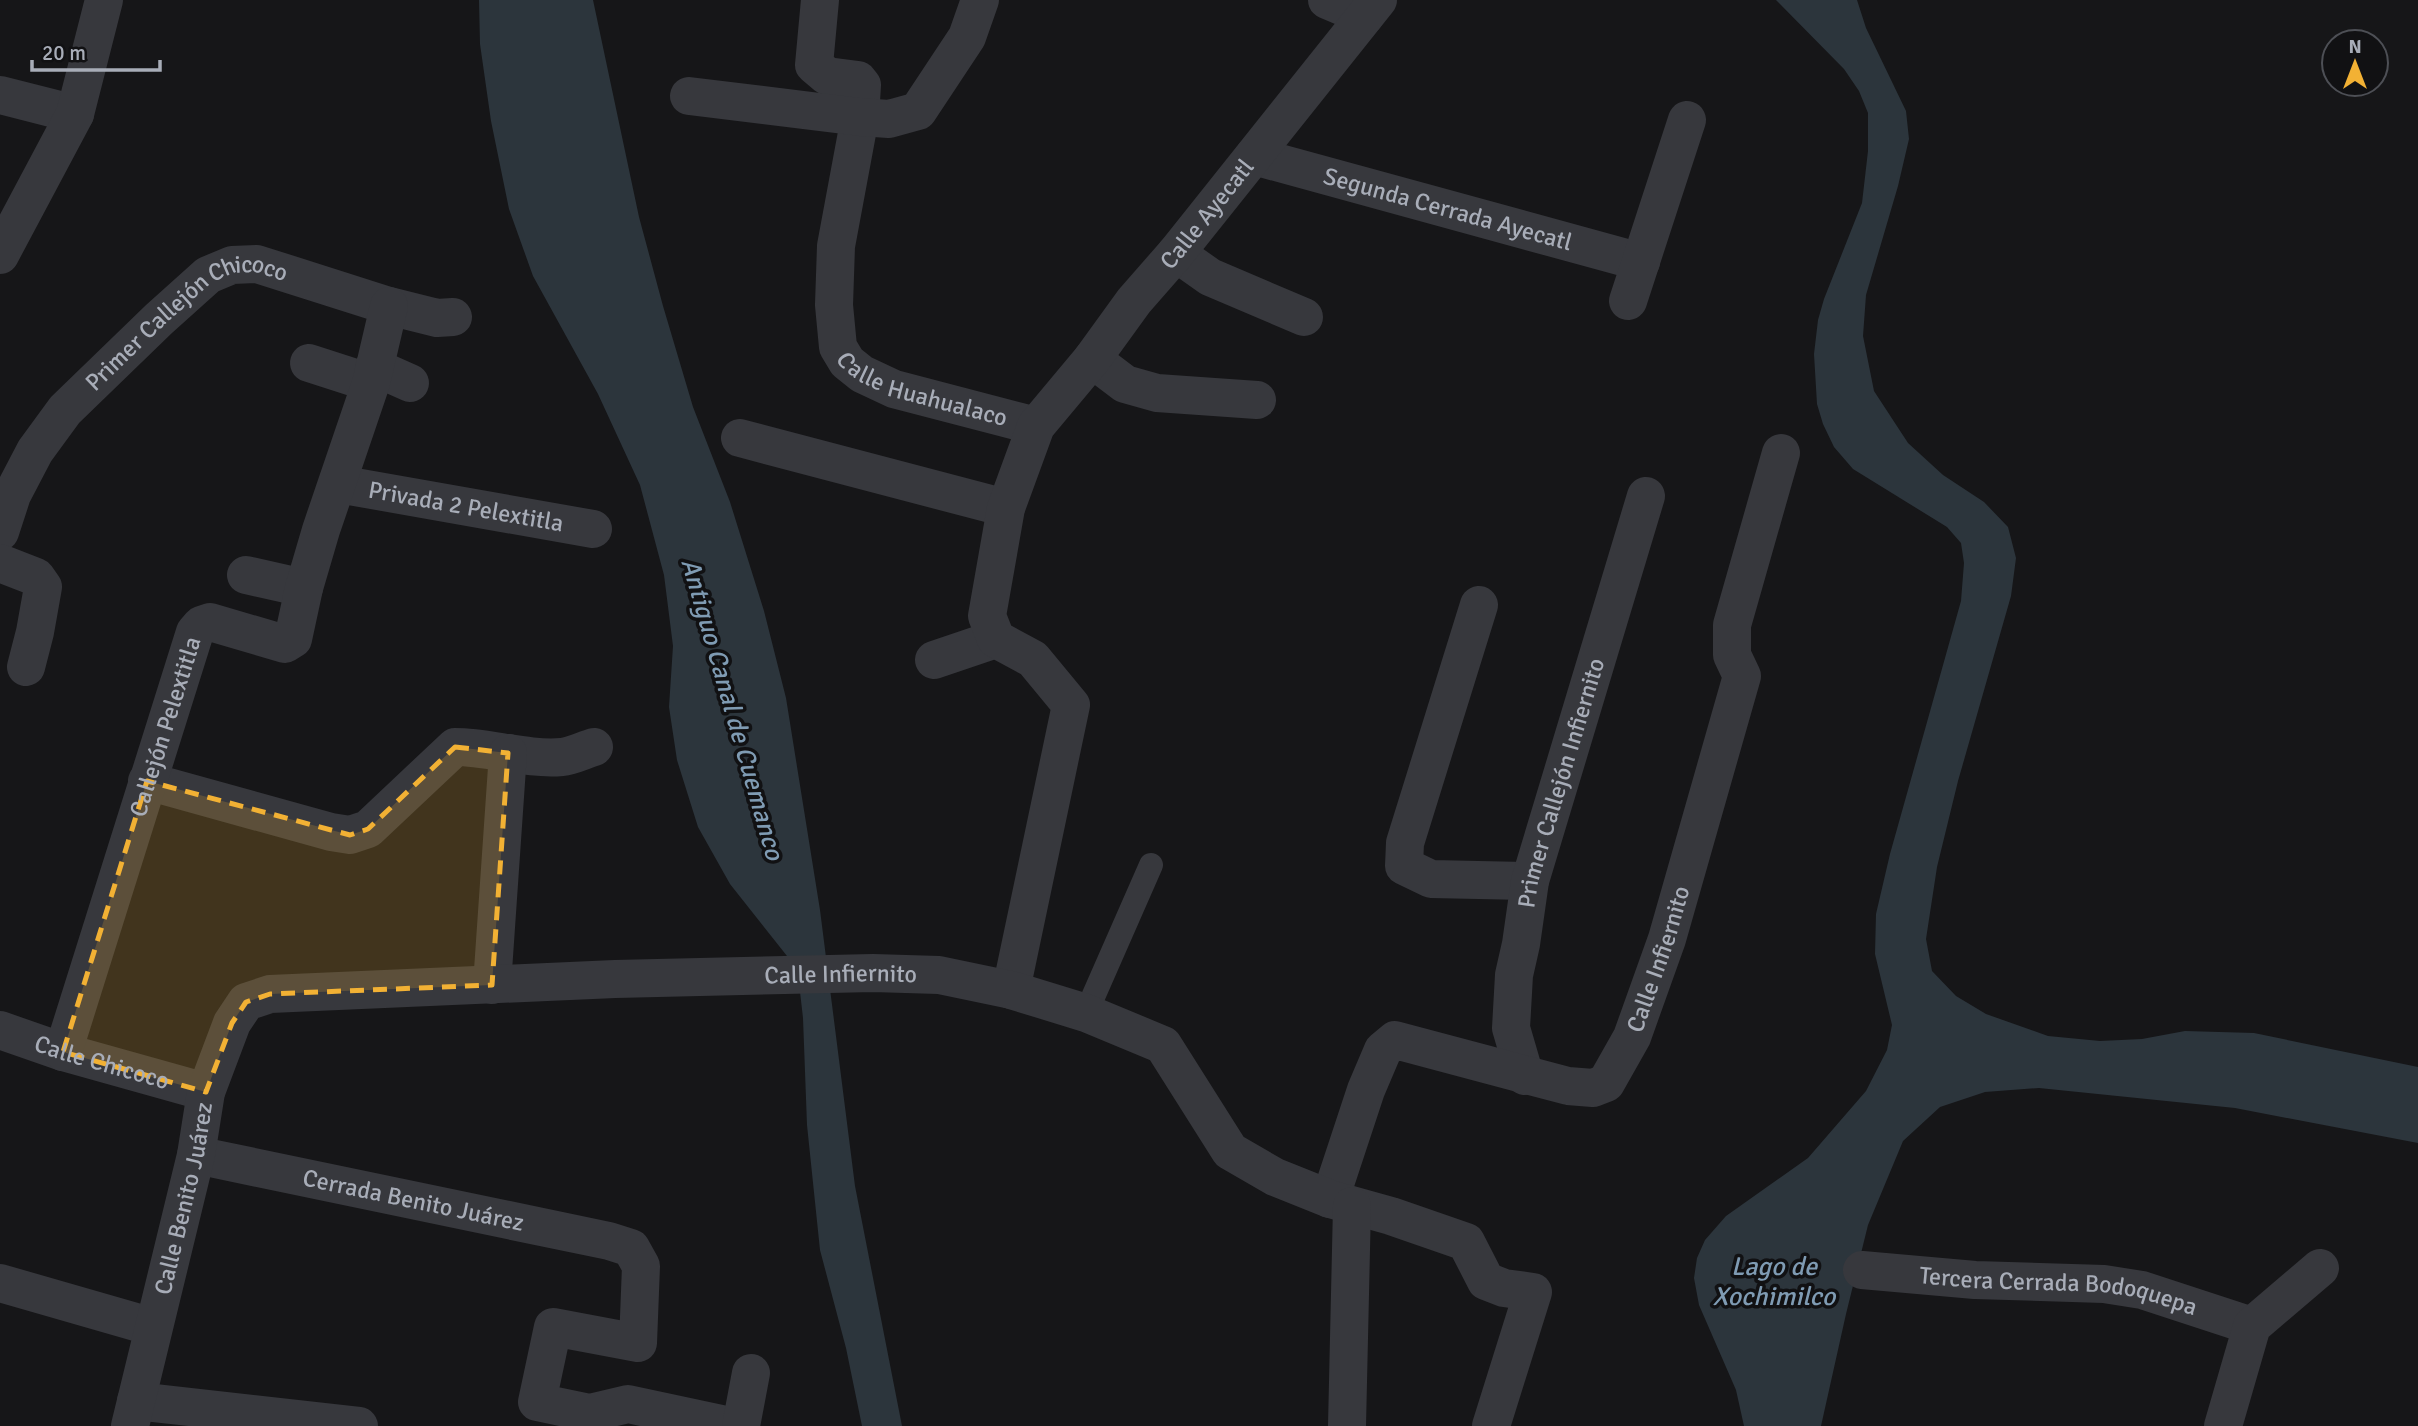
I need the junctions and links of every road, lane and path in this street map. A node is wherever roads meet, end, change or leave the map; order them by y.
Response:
1 (104, 0) edge
2 (820, 0) edge
3 (980, 0) edge
4 (1327, 0) edge
5 (1372, 8) edge
6 (0, 95) edge
7 (689, 96) dead end
8 (75, 114) junction
9 (860, 117) junction
10 (1687, 120) dead end
11 (1254, 156) junction
12 (1176, 253) junction
13 (0, 255) edge
14 (1641, 262) junction
15 (1628, 302) dead end
16 (389, 306) junction
17 (453, 317) dead end
18 (1304, 317) dead end
19 (1092, 359) junction
20 (309, 363) dead end
21 (373, 375) junction
22 (410, 383) dead end
23 (1257, 400) dead end
24 (1036, 426) junction
25 (740, 438) dead end
26 (1781, 453) dead end
27 (338, 484) junction
28 (1646, 496) dead end
29 (1006, 508) junction
30 (593, 529) dead end
31 (0, 532) edge
32 (0, 563) edge
33 (246, 575) dead end
34 (304, 588) junction
35 (1479, 605) dead end
36 (996, 639) junction
37 (934, 660) dead end
38 (26, 667) dead end
39 (594, 747) dead end
40 (508, 753) junction
41 (147, 781) junction
42 (1151, 865) dead end
43 (1530, 881) junction
44 (492, 985) junction
45 (1011, 990) junction
46 (271, 994) joint
47 (1086, 1013) junction
48 (0, 1030) edge
49 (63, 1052) junction
50 (1525, 1076) junction
51 (206, 1092) junction
52 (196, 1155) junction
53 (1341, 1203) junction
54 (2320, 1268) dead end
55 (1862, 1270) dead end
56 (0, 1283) edge
57 (2252, 1326) junction
58 (153, 1327) junction
59 (751, 1373) dead end
60 (133, 1414) edge
61 (359, 1426) edge
62 (732, 1426) edge
63 (741, 1426) edge
64 (1348, 1426) edge
65 (1491, 1426) edge
66 (2223, 1426) edge

1 - 8 street
2 - 9 street, Calle Huahualaco
3 - 9 street
4 - 5 street
5 - 11 street, Calle Ayecatl
6 - 8 street
7 - 9 street
8 - 13 street
9 - 24 street, Calle Huahualaco
10 - 14 street
11 - 12 street, Calle Ayecatl
11 - 14 street, Segunda Cerrada Ayecatl
12 - 18 street
12 - 19 street, Calle Ayecatl
14 - 15 street
16 - 17 street, Primer Callejón Chicoco
16 - 21 street, Callejón Pelextitla
16 - 31 street, Primer Callejón Chicoco
19 - 23 street
19 - 24 street, Calle Ayecatl
20 - 21 street
21 - 22 street
21 - 27 street, Callejón Pelextitla
24 - 29 street, Calle Ayecatl
25 - 29 street
26 - 50 street, Calle Infiernito
27 - 30 street, Privada 2 Pelextitla
27 - 34 street, Callejón Pelextitla
28 - 43 street, Primer Callejón Infiernito
29 - 36 street, Calle Ayecatl
32 - 38 street
33 - 34 street
34 - 41 street, Callejón Pelextitla
35 - 43 street
36 - 37 street
36 - 45 street
39 - 40 street
40 - 41 street
40 - 44 street
41 - 49 street, Callejón Pelextitla
42 - 47 lane
43 - 50 street, Primer Callejón Infiernito
44 - 45 street, Calle Infiernito
44 - 46 street, Calle Infiernito
45 - 47 street, Calle Infiernito
46 - 51 street, Calle Benito Juárez
47 - 53 street, Calle Infiernito
48 - 49 street, Calle Chicoco
49 - 51 street, Calle Chicoco
50 - 53 street, Calle Infiernito
51 - 52 street, Calle Benito Juárez
52 - 58 street, Calle Benito Juárez
52 - 62 street, Cerrada Benito Juárez
53 - 64 street
53 - 65 street, Calle Infiernito
54 - 57 street
55 - 57 street, Tercera Cerrada Bodoquepa
56 - 58 street
57 - 66 street
58 - 60 street, Calle Benito Juárez
59 - 63 street
60 - 61 street

